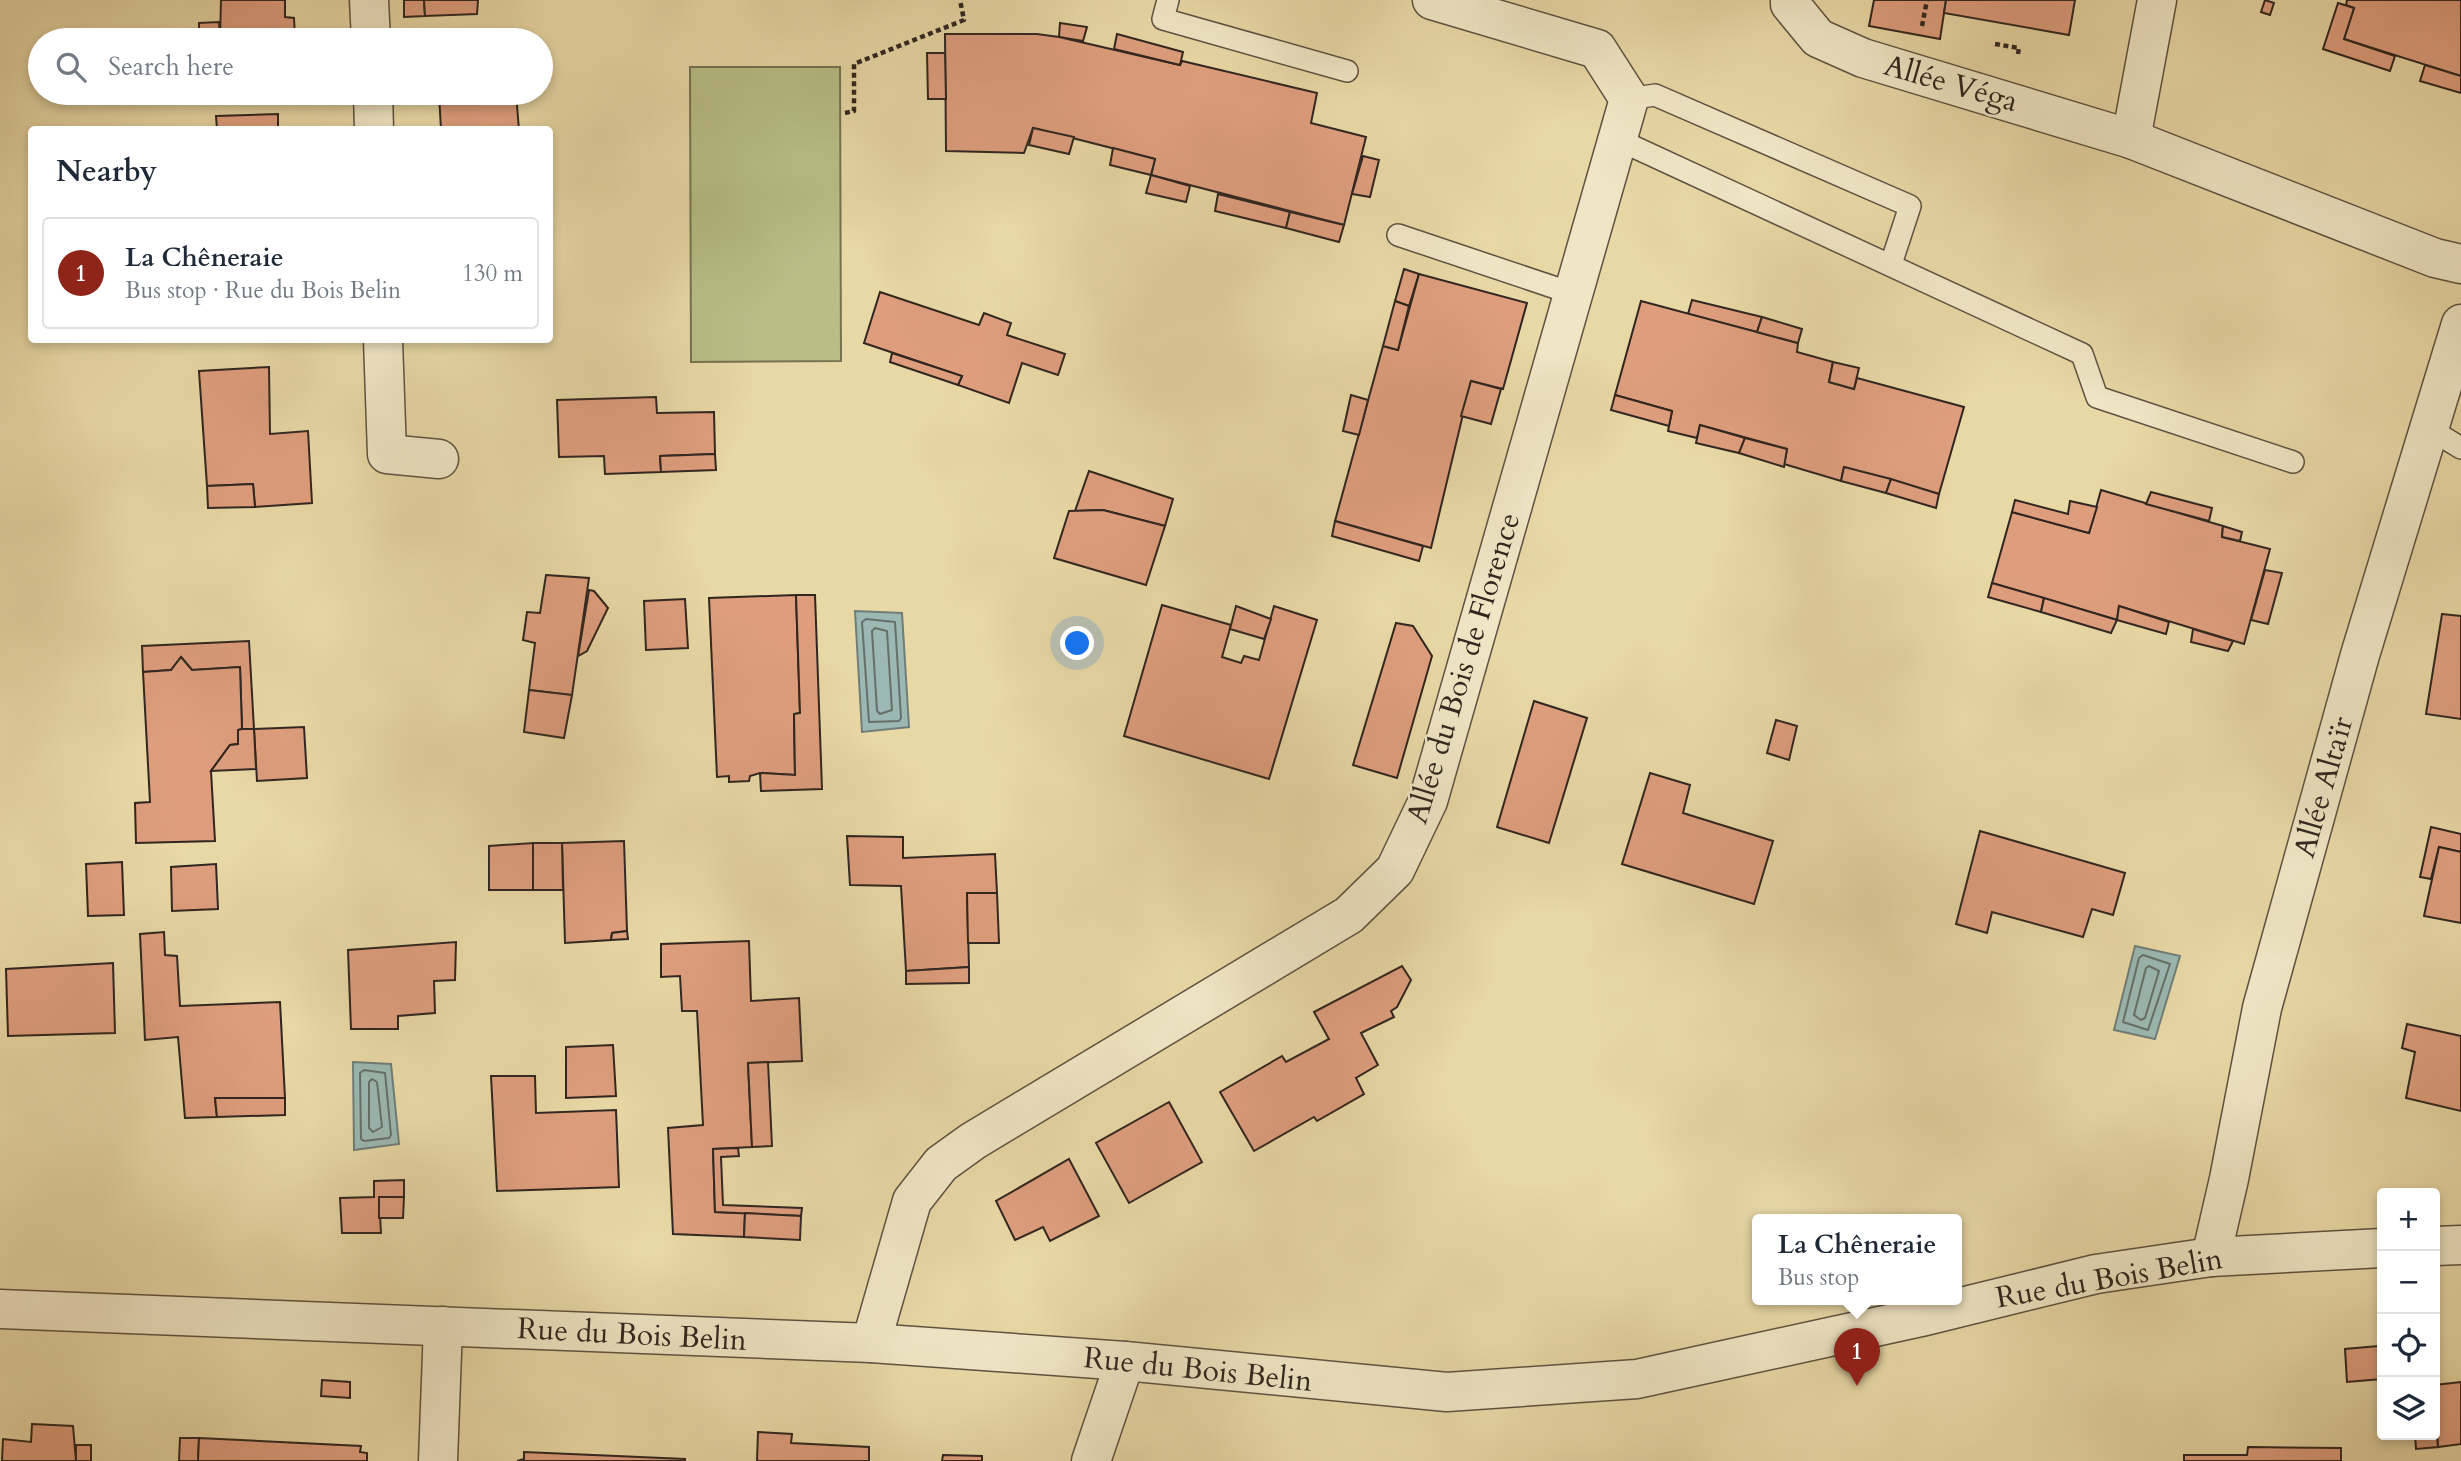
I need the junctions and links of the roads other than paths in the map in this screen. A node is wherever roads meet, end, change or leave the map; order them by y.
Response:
1 (369, 0) edge
2 (1168, 0) edge
3 (1432, 0) edge
4 (2157, 0) edge
5 (1790, 2) edge
6 (370, 28) edge
7 (1347, 71) dead end
8 (1629, 99) junction
9 (373, 105) edge
10 (374, 126) edge
11 (2118, 134) junction
12 (1619, 139) junction
13 (1398, 235) dead end
14 (1891, 264) junction
15 (2461, 264) edge
16 (1574, 294) junction
17 (2461, 324) edge
18 (383, 343) edge
19 (2446, 438) edge
20 (439, 459) dead end
21 (2293, 462) dead end
22 (2461, 1245) edge
23 (2440, 1246) edge
24 (2377, 1248) edge
25 (2211, 1257) junction
26 (0, 1310) edge
27 (443, 1326) junction
28 (871, 1343) junction
29 (1125, 1361) junction
30 (438, 1461) edge
31 (1091, 1461) edge

1 - 6 street
2 - 7 lane
3 - 8 street
4 - 11 street
5 - 11 street, Allée Véga
8 - 12 street, Allée du Bois de Florence
8 - 14 lane
9 - 10 street
11 - 15 street, Allée Véga
12 - 14 lane
12 - 16 street, Allée du Bois de Florence
13 - 16 lane
14 - 21 lane
16 - 28 street, Allée du Bois de Florence
17 - 19 street, Allée Altaïr
18 - 20 street
19 - 25 street, Allée Altaïr
22 - 23 street
24 - 25 street, Rue du Bois Belin
25 - 29 street, Rue du Bois Belin
26 - 27 street, Rue du Bois Belin
27 - 28 street, Rue du Bois Belin
27 - 30 street
28 - 29 street, Rue du Bois Belin
29 - 31 street

